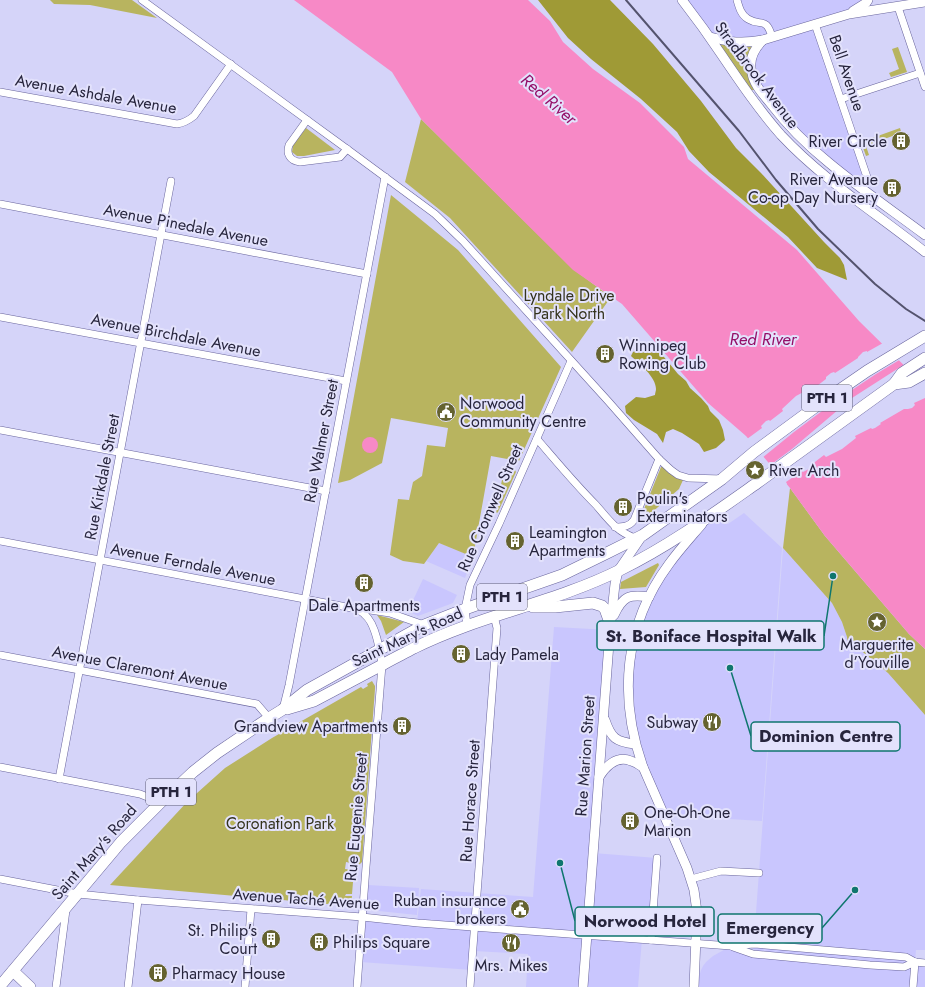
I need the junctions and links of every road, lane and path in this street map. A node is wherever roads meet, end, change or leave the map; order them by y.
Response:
1 (142, 0) edge
2 (682, 0) edge
3 (736, 0) edge
4 (868, 0) edge
5 (925, 2) edge
6 (897, 3) edge
7 (849, 14) junction
8 (815, 24) junction
9 (710, 37) junction
10 (772, 37) junction
11 (763, 40) junction
12 (231, 64) junction
13 (920, 73) junction
14 (925, 87) edge
15 (0, 92) edge
16 (841, 99) junction
17 (307, 120) junction
18 (347, 148) junction
19 (385, 177) junction
20 (867, 177) dead end
21 (171, 181) dead end
22 (0, 204) edge
23 (161, 235) junction
24 (925, 235) edge
25 (925, 252) edge
26 (367, 274) junction
27 (0, 316) edge
28 (920, 338) edge
29 (141, 343) junction
30 (925, 358) edge
31 (571, 361) junction
32 (925, 373) edge
33 (346, 381) junction
34 (894, 384) junction
35 (0, 430) edge
36 (537, 439) junction
37 (120, 453) junction
38 (660, 459) junction
39 (722, 479) junction
40 (326, 491) junction
41 (706, 518) junction
42 (615, 527) junction
43 (639, 536) junction
44 (0, 541) edge
45 (100, 560) junction
46 (618, 571) junction
47 (562, 575) junction
48 (556, 597) junction
49 (649, 597) junction
50 (305, 599) junction
51 (525, 606) junction
52 (357, 609) junction
53 (466, 609) junction
54 (494, 616) junction
55 (610, 623) junction
56 (468, 625) junction
57 (424, 626) junction
58 (380, 650) junction
59 (0, 655) edge
60 (382, 665) junction
61 (80, 670) junction
62 (282, 710) junction
63 (604, 717) junction
64 (270, 718) junction
65 (635, 744) junction
66 (0, 767) edge
67 (642, 767) junction
68 (60, 779) junction
69 (598, 779) junction
70 (158, 805) junction
71 (657, 858) dead end
72 (759, 872) dead end
73 (0, 879) edge
74 (691, 879) junction
75 (78, 894) junction
76 (138, 900) junction
77 (66, 909) junction
78 (251, 909) junction
79 (362, 917) junction
80 (475, 926) junction
81 (587, 935) junction
82 (651, 940) junction
83 (697, 943) junction
84 (731, 946) junction
85 (818, 949) junction
86 (816, 960) junction
87 (915, 962) junction
88 (925, 963) edge
89 (12, 971) junction
90 (0, 986) edge
91 (30, 987) edge
92 (56, 987) edge
93 (128, 987) edge
94 (244, 987) edge
95 (358, 987) edge
96 (470, 987) edge
97 (583, 987) edge
98 (694, 987) edge
99 (913, 987) edge

1 - 12 street
2 - 9 main road, Stradbrook Avenue
3 - 10 street
4 - 7 main road
5 - 6 main road
6 - 7 main road
6 - 13 street
7 - 8 main road
8 - 10 main road
8 - 16 street, Bell Avenue
9 - 11 main road
9 - 25 main road, Stradbrook Avenue
10 - 11 main road
11 - 24 main road, Stradbrook Avenue
12 - 15 street, Avenue Ashdale Avenue
12 - 17 street
13 - 14 street
13 - 16 street
16 - 20 street, Bell Avenue
17 - 18 street
17 - 18 street
18 - 19 street
19 - 26 street, Rue Walmer Street
19 - 31 street
21 - 23 street, Rue Kirkdale Street
22 - 23 street, Avenue Pinedale Avenue
23 - 26 street, Avenue Pinedale Avenue
23 - 29 street, Rue Kirkdale Street
26 - 33 street, Rue Walmer Street
27 - 29 street, Avenue Birchdale Avenue
28 - 39 highway, PTH 1
29 - 33 street, Avenue Birchdale Avenue
29 - 37 street, Rue Kirkdale Street
30 - 34 highway
31 - 36 street, Rue Cromwell Street
31 - 38 street
32 - 34 highway, PTH 1
33 - 40 street, Rue Walmer Street
34 - 41 highway, Saint Mary's Road / PTH 1
35 - 37 street
36 - 42 street
36 - 53 street, Rue Cromwell Street
37 - 40 street
37 - 45 street, Rue Kirkdale Street
38 - 39 street
38 - 42 street
39 - 43 highway, Saint Mary's Road / PTH 1
40 - 50 street, Rue Walmer Street
41 - 46 highway, Saint Mary's Road / PTH 1
41 - 49 main road
42 - 43 street
43 - 46 main road, Rue Marion Street
43 - 47 highway, Saint Mary's Road / PTH 1
44 - 45 street, Avenue Ferndale Avenue
45 - 50 street, Avenue Ferndale Avenue
45 - 61 street, Rue Kirkdale Street
46 - 48 highway, Saint Mary's Road / PTH 1
46 - 55 main road, Rue Marion Street
47 - 48 highway
47 - 53 highway, Saint Mary's Road / PTH 1
48 - 51 highway, Saint Mary's Road / PTH 1
49 - 55 main road
49 - 65 main road
50 - 52 street, Avenue Ferndale Avenue
50 - 62 street, Rue Walmer Street
51 - 54 highway, Saint Mary's Road / PTH 1
51 - 55 highway
52 - 57 street, Avenue Ferndale Avenue
52 - 58 street
53 - 56 street, Rue Cromwell Street
53 - 57 highway, Saint Mary's Road / PTH 1
54 - 56 highway, Saint Mary's Road / PTH 1
54 - 80 street, Rue Horace Street
55 - 63 main road, Rue Marion Street
56 - 60 highway, Saint Mary's Road / PTH 1
57 - 58 highway, Saint Mary's Road / PTH 1
58 - 60 street, Rue Eugenie Street
58 - 62 highway, Saint Mary's Road / PTH 1
59 - 61 street, Avenue Claremont Avenue
60 - 62 highway, Saint Mary's Road / PTH 1
60 - 79 street, Rue Eugenie Street
61 - 64 street, Avenue Claremont Avenue
61 - 68 street, Rue Kirkdale Street
62 - 64 highway, Saint Mary's Road / PTH 1
63 - 65 main road
63 - 69 main road, Rue Marion Street
64 - 70 highway, Saint Mary's Road / PTH 1
65 - 67 main road
66 - 68 street
67 - 69 main road
67 - 74 main road
68 - 70 street
69 - 81 main road, Rue Marion Street
70 - 75 highway, Saint Mary's Road / PTH 1
71 - 82 street
72 - 74 street
73 - 75 street, Avenue Taché Avenue
74 - 83 main road
75 - 76 street, Avenue Taché Avenue
75 - 77 highway, Saint Mary's Road / PTH 1
76 - 78 street, Avenue Taché Avenue
76 - 93 street
77 - 89 highway, Saint Mary's Road / PTH 1
77 - 92 street
78 - 79 street, Avenue Taché Avenue
78 - 94 street
79 - 80 street, Avenue Taché Avenue
79 - 95 street, Rue Eugenie Street
80 - 81 street, Avenue Taché Avenue
80 - 96 street, Rue Horace Street
81 - 82 street, Avenue Taché Avenue
81 - 97 main road, Rue Marion Street
82 - 83 street, Avenue Taché Avenue
83 - 84 street, Avenue Taché Avenue
83 - 98 main road
84 - 85 street, Avenue Taché Avenue
84 - 86 street, Avenue Taché Avenue
85 - 86 street
85 - 87 street, Avenue Taché Avenue
86 - 87 street, Avenue Taché Avenue
87 - 88 street, Avenue Taché Avenue
87 - 99 street
89 - 90 highway, Saint Mary's Road / PTH 1
89 - 91 highway

